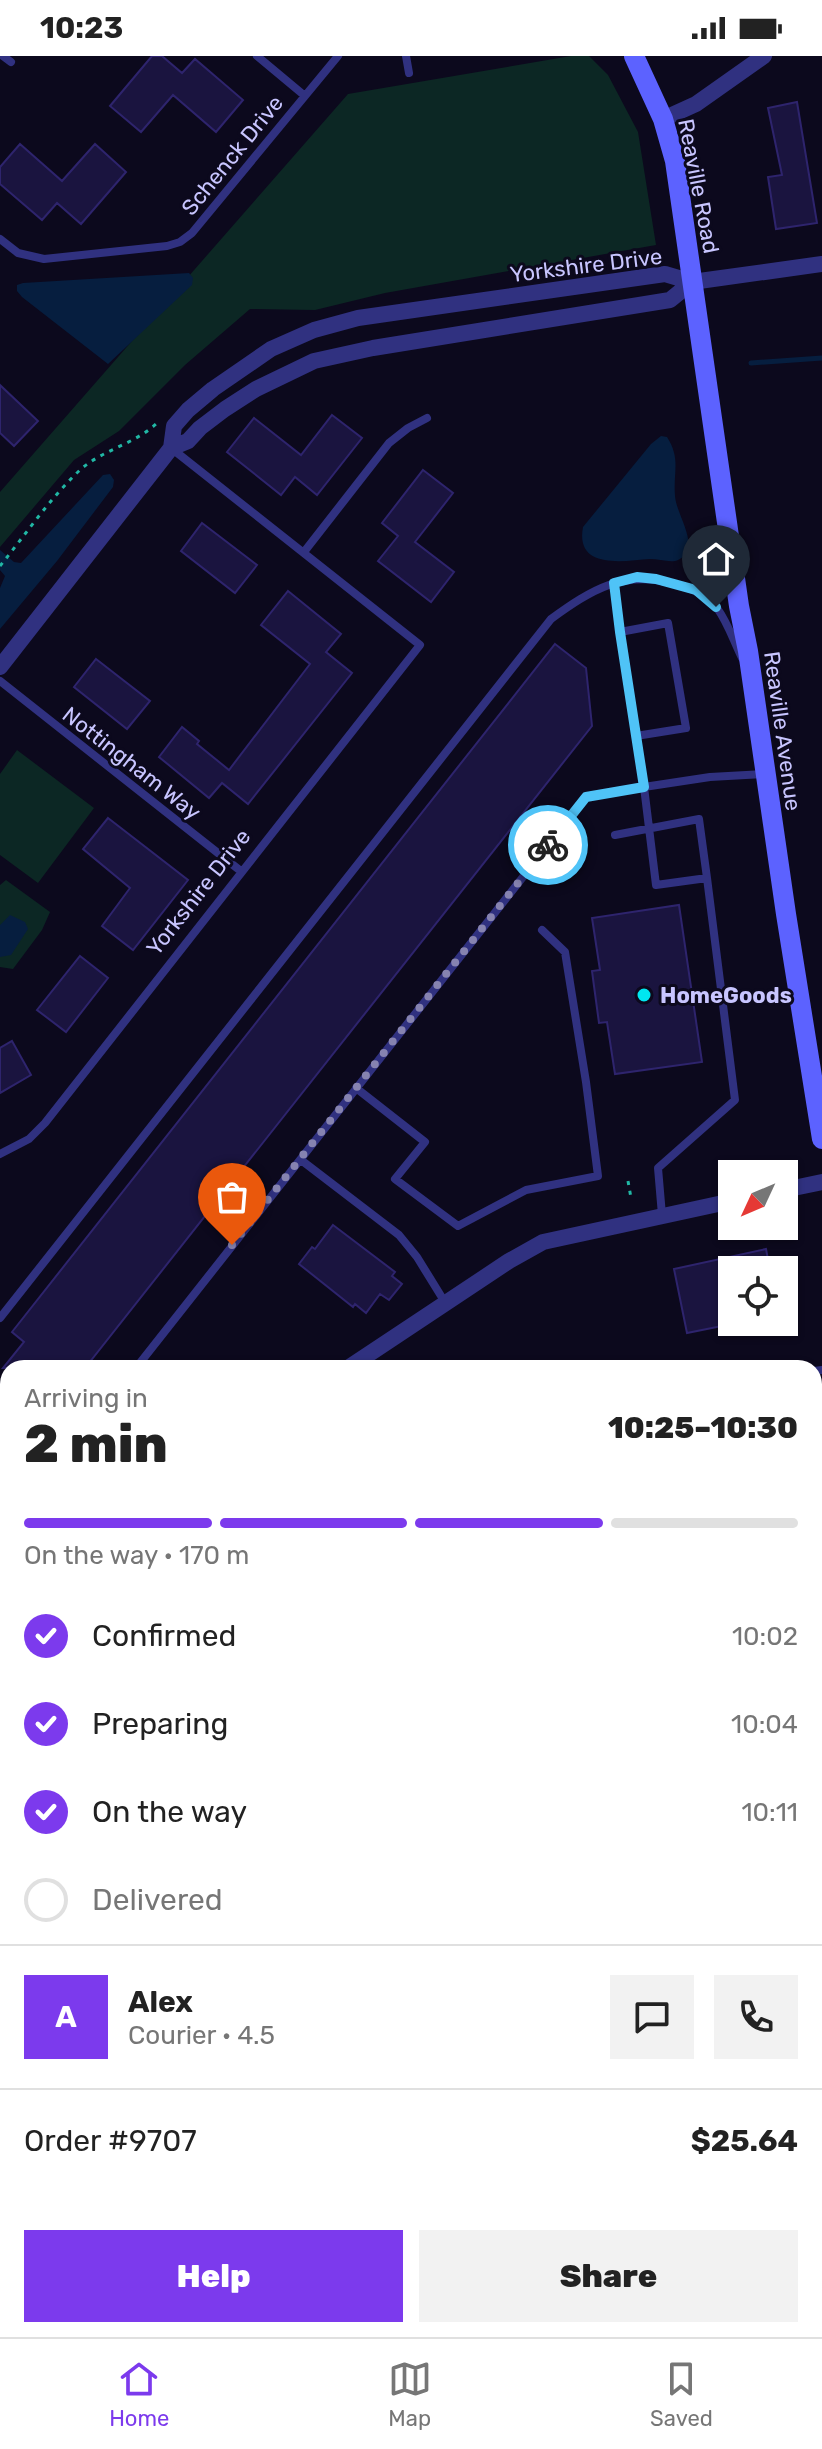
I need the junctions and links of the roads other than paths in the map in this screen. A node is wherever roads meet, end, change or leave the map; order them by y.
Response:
1 (257, 56) edge
2 (338, 56) edge
3 (406, 56) edge
4 (634, 56) edge
5 (764, 56) edge
6 (409, 73) dead end
7 (305, 96) junction
8 (663, 119) junction
9 (0, 239) edge
10 (822, 264) edge
11 (692, 282) junction
12 (427, 418) dead end
13 (171, 448) junction
14 (304, 552) junction
15 (614, 583) junction
16 (620, 632) junction
17 (0, 667) edge
18 (752, 680) junction
19 (0, 681) edge
20 (636, 736) junction
21 (766, 774) junction
22 (644, 787) junction
23 (650, 829) junction
24 (615, 835) dead end
25 (242, 872) junction
26 (707, 878) junction
27 (542, 930) dead end
28 (815, 1052) edge
29 (356, 1088) junction
30 (822, 1139) edge
31 (0, 1154) edge
32 (301, 1160) junction
33 (822, 1182) edge
34 (798, 1187) edge
35 (718, 1204) edge
36 (662, 1215) junction
37 (447, 1304) junction
38 (0, 1318) edge
39 (142, 1360) edge
40 (360, 1360) edge

1 - 7 lane
2 - 7 lane, Schenck Drive
3 - 6 lane
4 - 8 street, Reaville Road
5 - 8 street
7 - 9 lane, Schenck Drive
8 - 11 street, Reaville Road
10 - 11 street
11 - 13 street, Yorkshire Drive
11 - 13 street, Yorkshire Drive
11 - 18 street, Reaville Avenue
12 - 14 lane
13 - 14 lane
13 - 17 street, Yorkshire Drive
14 - 25 lane, Yorkshire Drive
15 - 16 lane
15 - 18 lane
15 - 38 lane
16 - 20 lane
16 - 20 lane
18 - 21 street, Reaville Avenue
19 - 25 lane, Nottingham Way
20 - 22 lane
21 - 22 lane
21 - 28 street, Reaville Avenue
22 - 23 lane
22 - 29 lane
23 - 24 lane
23 - 26 lane
23 - 26 lane
25 - 31 lane, Yorkshire Drive
26 - 36 lane
27 - 29 lane
28 - 30 street, Reaville Avenue
29 - 32 lane
32 - 37 lane
32 - 39 lane
33 - 34 street
35 - 36 street
36 - 37 street
37 - 40 street

